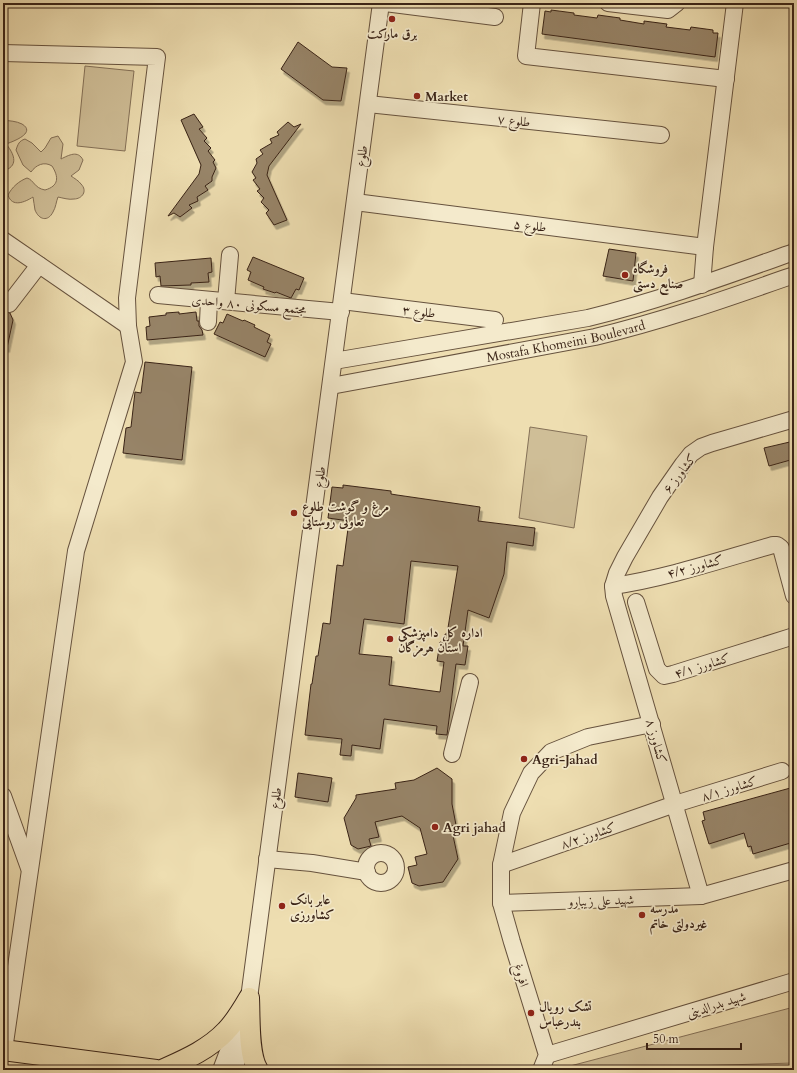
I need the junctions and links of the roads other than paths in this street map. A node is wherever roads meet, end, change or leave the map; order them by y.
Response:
1 (381, 3) edge
2 (385, 3) edge
3 (532, 3) edge
4 (608, 3) edge
5 (677, 3) edge
6 (735, 3) edge
7 (494, 17) dead end
8 (3, 53) edge
9 (726, 79) junction
10 (368, 104) junction
11 (661, 135) dead end
12 (355, 202) junction
13 (3, 240) edge
14 (705, 247) junction
15 (794, 252) edge
16 (230, 256) dead end
17 (39, 265) junction
18 (794, 275) edge
19 (702, 285) junction
20 (158, 295) dead end
21 (209, 300) junction
22 (226, 301) junction
23 (9, 304) dead end
24 (341, 307) junction
25 (495, 320) dead end
26 (208, 322) dead end
27 (128, 326) junction
28 (455, 341) junction
29 (334, 361) junction
30 (459, 363) junction
31 (331, 386) junction
32 (794, 419) edge
33 (613, 586) junction
34 (794, 596) edge
35 (636, 602) dead end
36 (794, 636) edge
37 (470, 682) dead end
38 (652, 724) junction
39 (452, 754) dead end
40 (782, 771) dead end
41 (3, 796) edge
42 (675, 804) junction
43 (267, 859) junction
44 (502, 865) junction
45 (794, 870) edge
46 (30, 872) junction
47 (367, 872) dead end
48 (701, 896) junction
49 (501, 903) junction
50 (794, 981) edge
51 (249, 998) junction
52 (4, 1050) edge
53 (547, 1055) junction
54 (156, 1070) edge
55 (162, 1070) edge
56 (221, 1070) edge
57 (236, 1070) edge
58 (258, 1070) edge
59 (541, 1070) edge

1 - 10 street, طلوع
2 - 7 street
3 - 9 street
4 - 5 street
6 - 9 street
8 - 27 street
9 - 14 street
10 - 11 street, طلوع ۷
10 - 12 street, طلوع
12 - 14 street, طلوع ۵
12 - 24 street, طلوع
13 - 17 street
14 - 19 street
15 - 19 street, Mostafa Khomeini Boulevard
16 - 22 street
17 - 23 street
17 - 27 street
18 - 30 street, Mostafa Khomeini Boulevard
19 - 28 street, Mostafa Khomeini Boulevard
20 - 21 street, مجتمع مسکونی ۸۰ واحدی
21 - 22 street, مجتمع مسکونی ۸۰ واحدی
21 - 26 street
22 - 24 street, مجتمع مسکونی ۸۰ واحدی
24 - 25 street, طلوع ۳
24 - 29 street, طلوع
27 - 46 street
28 - 29 street, Mostafa Khomeini Boulevard
28 - 30 street
29 - 31 street, طلوع
30 - 31 street, Mostafa Khomeini Boulevard
31 - 43 street, طلوع
32 - 33 street, کشاورز ۶
33 - 34 street, کشاورز ۴/۲
33 - 38 street, کشاورز ۸
35 - 36 street, کشاورز ۴/۱
37 - 39 street
38 - 42 street, کشاورز ۸
38 - 44 street, افروغ
40 - 42 street, کشاورز ۸/۱
41 - 46 street
42 - 44 street, کشاورز ۸/۲
42 - 48 street, کشاورز ۸
43 - 47 street
43 - 51 street, طلوع
44 - 49 street, افروغ
45 - 48 street, شهید علی زیبارو
46 - 52 street
48 - 49 street, شهید علی زیبارو
49 - 53 street, افروغ
50 - 53 street, شهید بدرالدینی
51 - 55 main road
51 - 56 street, طلوع
51 - 57 street, طلوع
51 - 58 main road
52 - 54 main road
53 - 59 street

